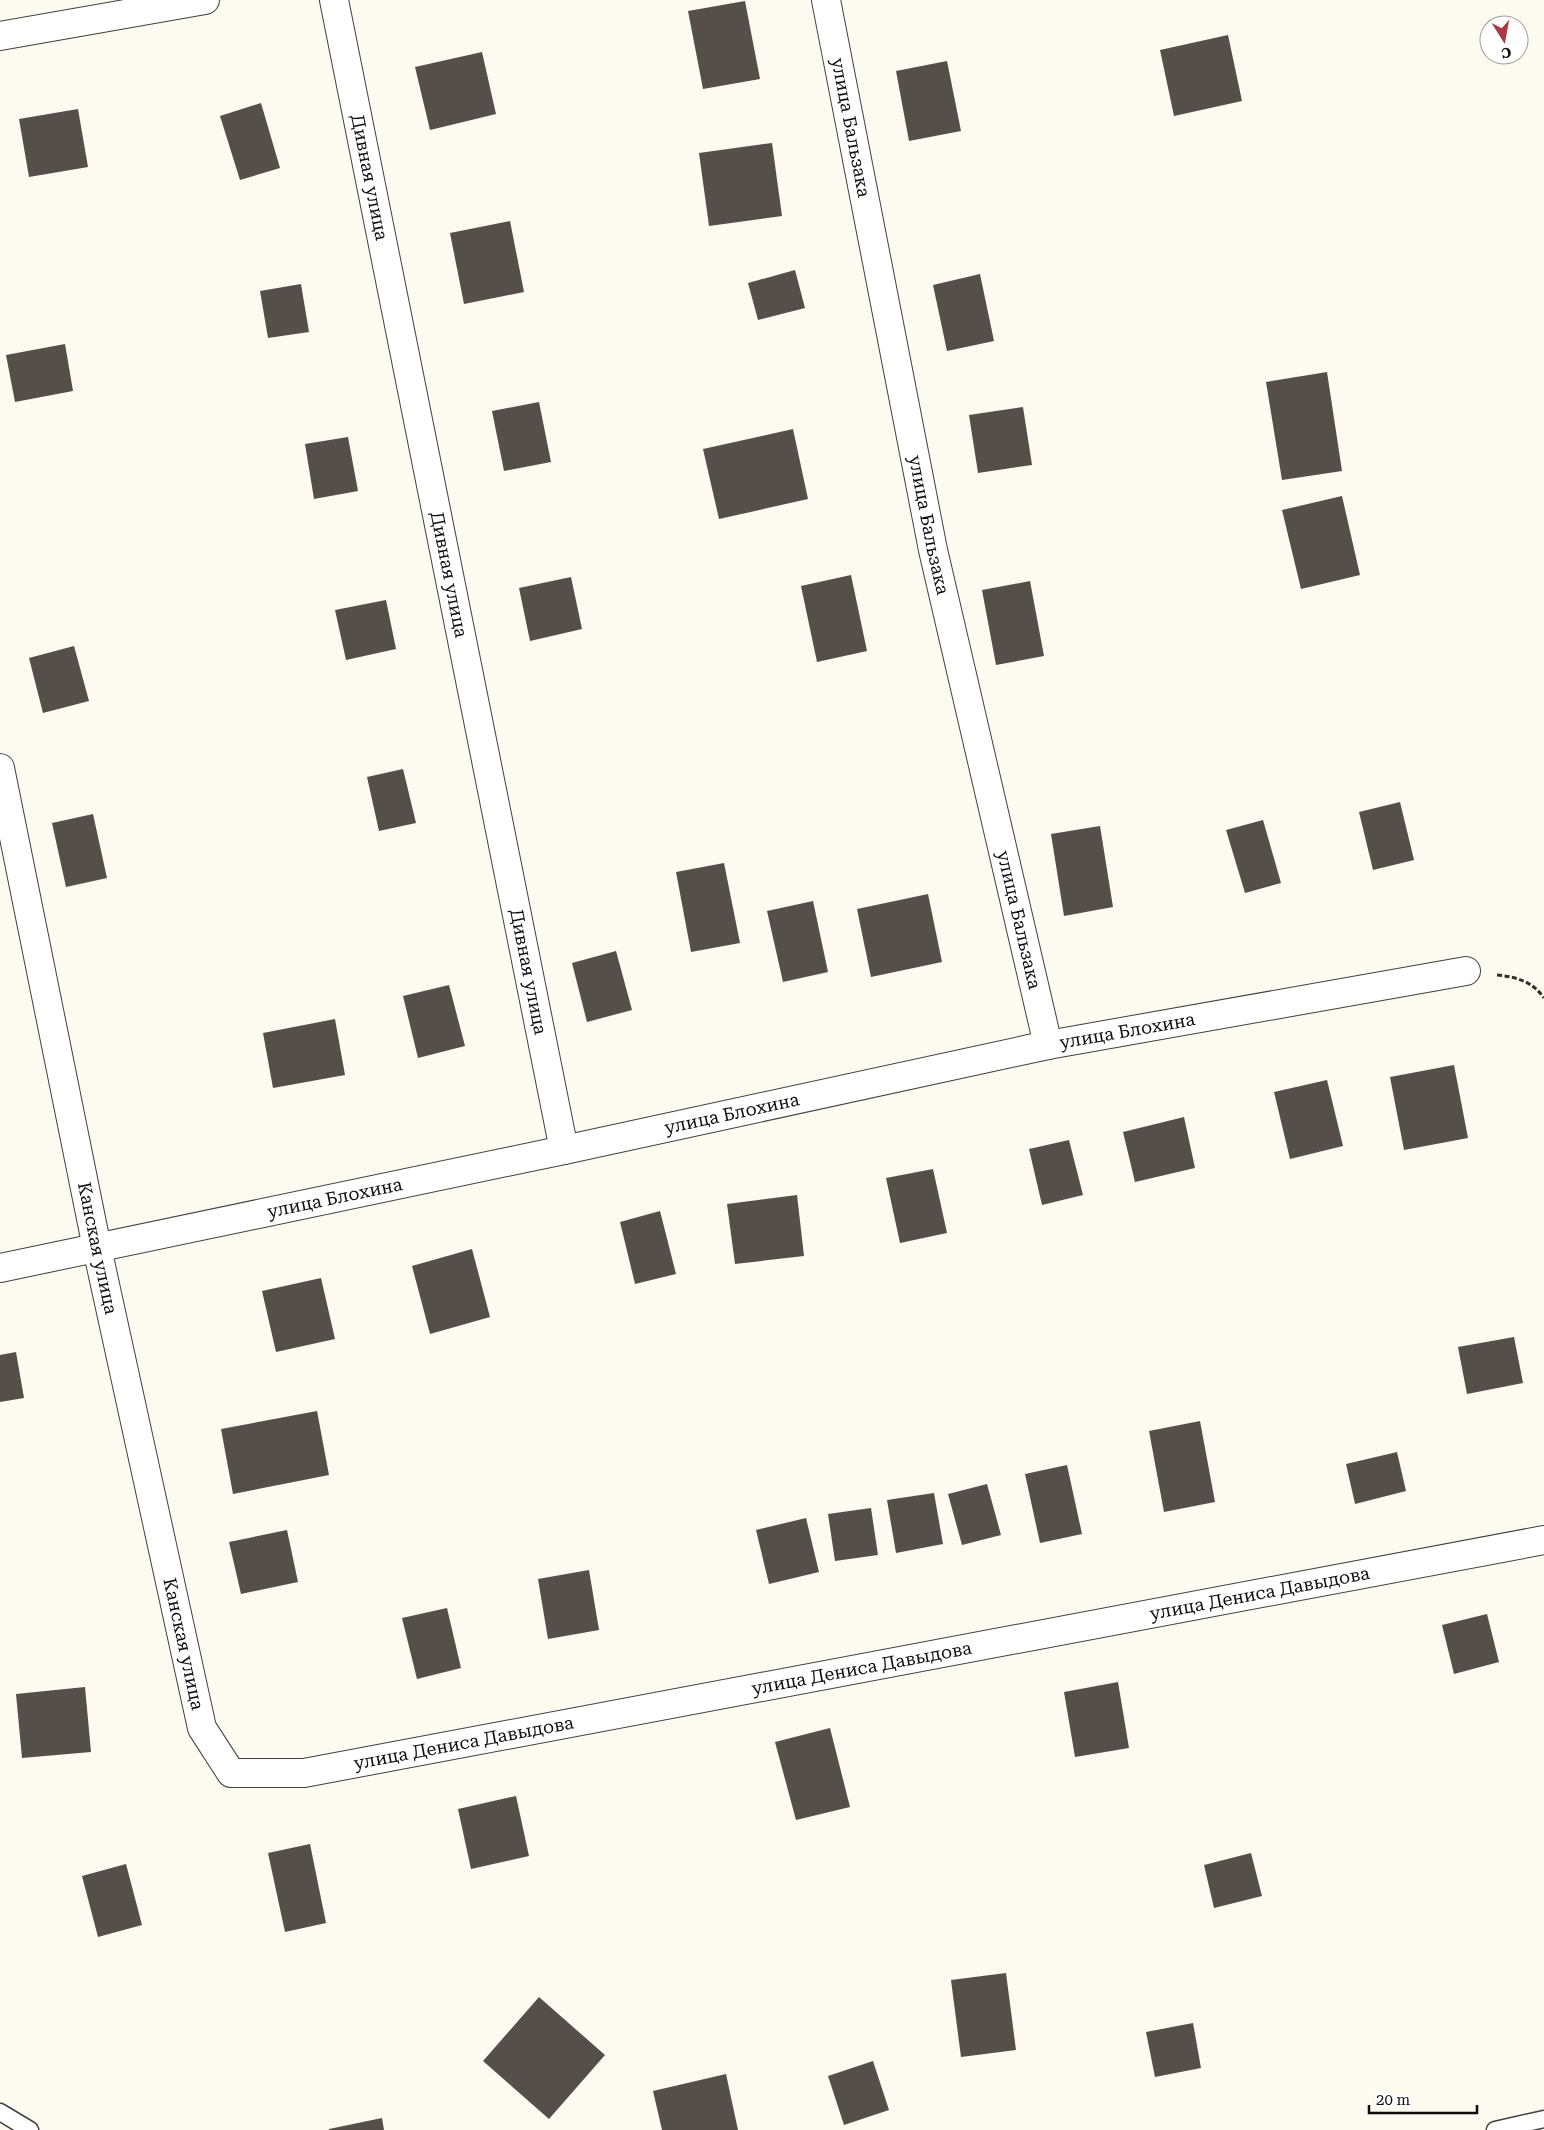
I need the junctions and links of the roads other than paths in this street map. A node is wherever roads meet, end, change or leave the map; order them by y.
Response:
1 (205, 0) edge
2 (334, 0) edge
3 (826, 0) edge
4 (0, 36) edge
5 (0, 768) edge
6 (1466, 971) road end
7 (1048, 1045) junction
8 (564, 1150) junction
9 (96, 1248) junction
10 (0, 1268) edge
11 (1544, 1540) edge
12 (202, 1728) joint
13 (0, 2112) edge
14 (1544, 2119) edge
15 (30, 2130) edge
16 (1495, 2130) edge

1 - 4 street
2 - 8 street, Дивная улица
3 - 7 street, улица Бальзака
5 - 9 street, Канская улица
6 - 7 street, улица Блохина
7 - 8 street, улица Блохина
8 - 9 street, улица Блохина
9 - 10 street, улица Блохина
9 - 12 street, Канская улица
11 - 12 street, улица Дениса Давыдова
13 - 15 lane
14 - 16 lane

